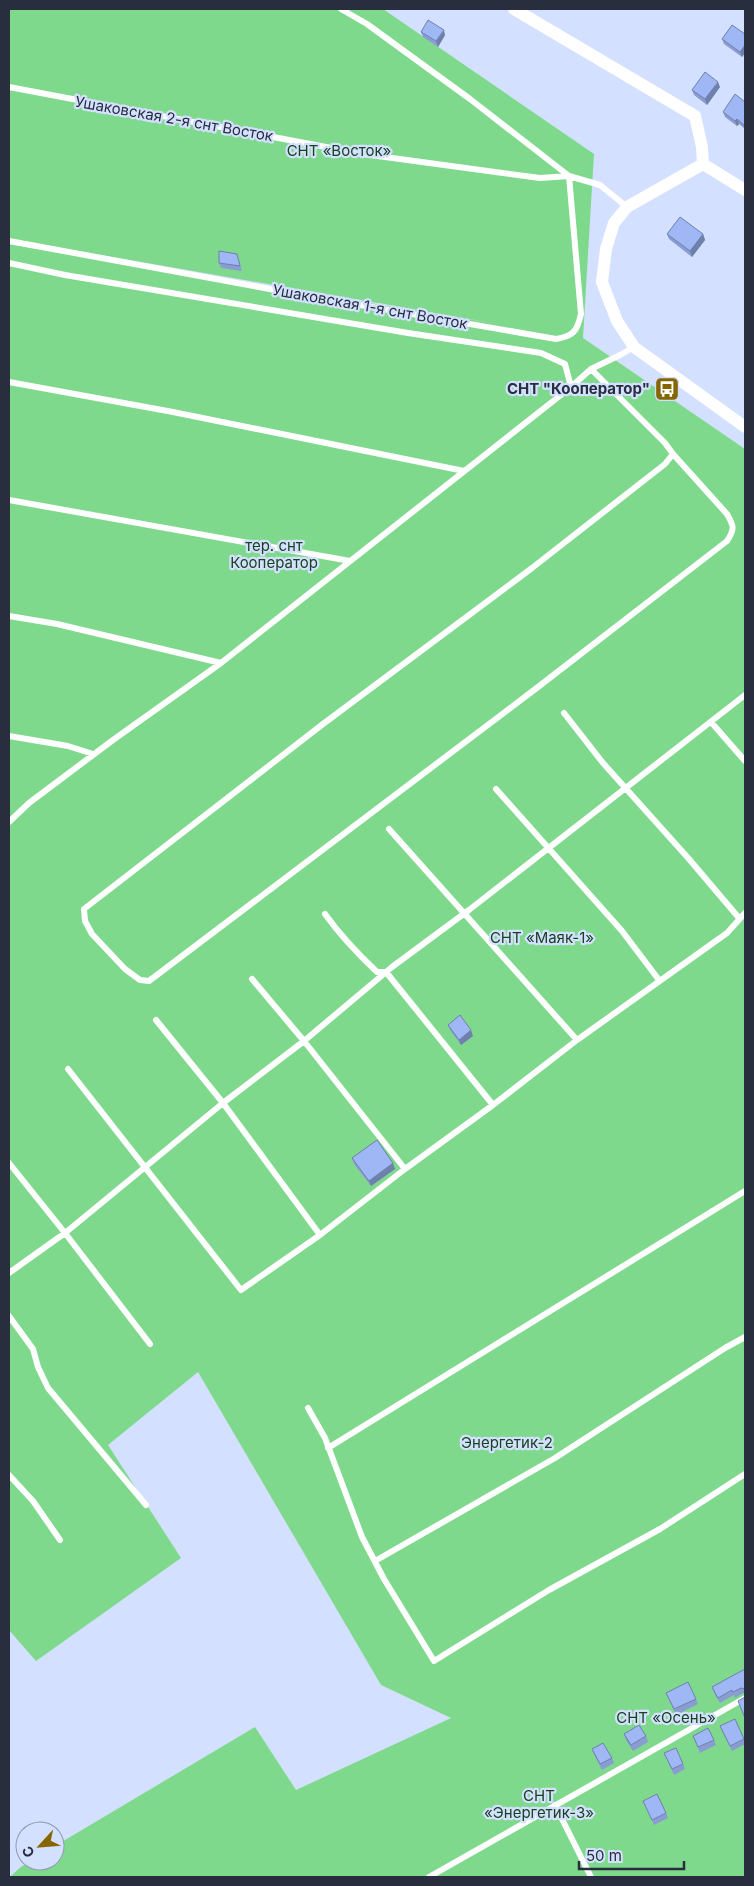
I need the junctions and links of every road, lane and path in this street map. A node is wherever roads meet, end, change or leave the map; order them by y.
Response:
1 (341, 9) edge
2 (514, 9) edge
3 (9, 87) edge
4 (702, 164) junction
5 (569, 176) junction
6 (745, 190) edge
7 (628, 207) junction
8 (9, 241) edge
9 (9, 263) edge
10 (634, 346) junction
11 (591, 369) junction
12 (9, 382) edge
13 (571, 387) junction
14 (745, 427) edge
15 (672, 454) junction
16 (464, 471) junction
17 (9, 500) edge
18 (350, 561) junction
19 (9, 616) edge
20 (221, 663) junction
21 (745, 694) edge
22 (564, 713) dead end
23 (711, 722) junction
24 (9, 736) edge
25 (93, 754) junction
26 (745, 761) edge
27 (627, 788) junction
28 (496, 789) dead end
29 (9, 822) edge
30 (389, 829) dead end
31 (548, 848) junction
32 (465, 913) junction
33 (745, 913) edge
34 (325, 914) dead end
35 (739, 918) junction
36 (386, 972) junction
37 (252, 980) dead end
38 (658, 980) junction
39 (156, 1020) dead end
40 (577, 1040) junction
41 (304, 1041) junction
42 (68, 1069) dead end
43 (223, 1103) junction
44 (493, 1105) junction
45 (9, 1163) edge
46 (146, 1168) junction
47 (405, 1169) junction
48 (745, 1190) edge
49 (65, 1233) junction
50 (320, 1235) junction
51 (9, 1273) edge
52 (9, 1316) edge
53 (745, 1337) edge
54 (150, 1344) dead end
55 (308, 1408) dead end
56 (328, 1448) junction
57 (745, 1474) edge
58 (9, 1475) edge
59 (146, 1505) dead end
60 (60, 1540) dead end
61 (374, 1561) junction
62 (745, 1698) edge
63 (555, 1805) junction
64 (429, 1877) edge
65 (591, 1877) edge

1 - 5 lane
2 - 4 street
3 - 5 lane, Ушаковская 2-я снт Восток
4 - 6 street
4 - 7 street
5 - 7 lane, Ушаковская 2-я снт Восток
5 - 8 lane, Ушаковская 1-я снт Восток
7 - 10 street
9 - 13 lane
10 - 11 lane
10 - 14 street
11 - 13 lane
11 - 15 lane
12 - 16 lane
13 - 16 lane
15 - 15 lane
16 - 18 lane
17 - 18 lane
18 - 20 lane
19 - 20 lane
20 - 25 lane
21 - 23 lane
22 - 27 lane
23 - 26 lane
23 - 27 lane
24 - 25 lane
25 - 29 lane
27 - 31 lane
27 - 35 lane
28 - 31 lane
30 - 32 lane
31 - 32 lane
31 - 38 lane
32 - 36 lane
32 - 40 lane
33 - 35 lane
34 - 36 lane
35 - 38 lane
36 - 41 lane
36 - 44 lane
37 - 41 lane
38 - 40 lane
39 - 43 lane
40 - 44 lane
41 - 43 lane
41 - 47 lane
42 - 46 lane
43 - 46 lane
43 - 50 lane
44 - 47 lane
45 - 49 lane
46 - 49 lane
46 - 50 lane
47 - 50 lane
48 - 56 lane
49 - 51 lane
49 - 54 lane
52 - 59 lane
53 - 61 lane
55 - 56 lane
56 - 61 lane
57 - 61 lane
58 - 60 lane
62 - 63 lane
63 - 64 lane
63 - 65 lane

